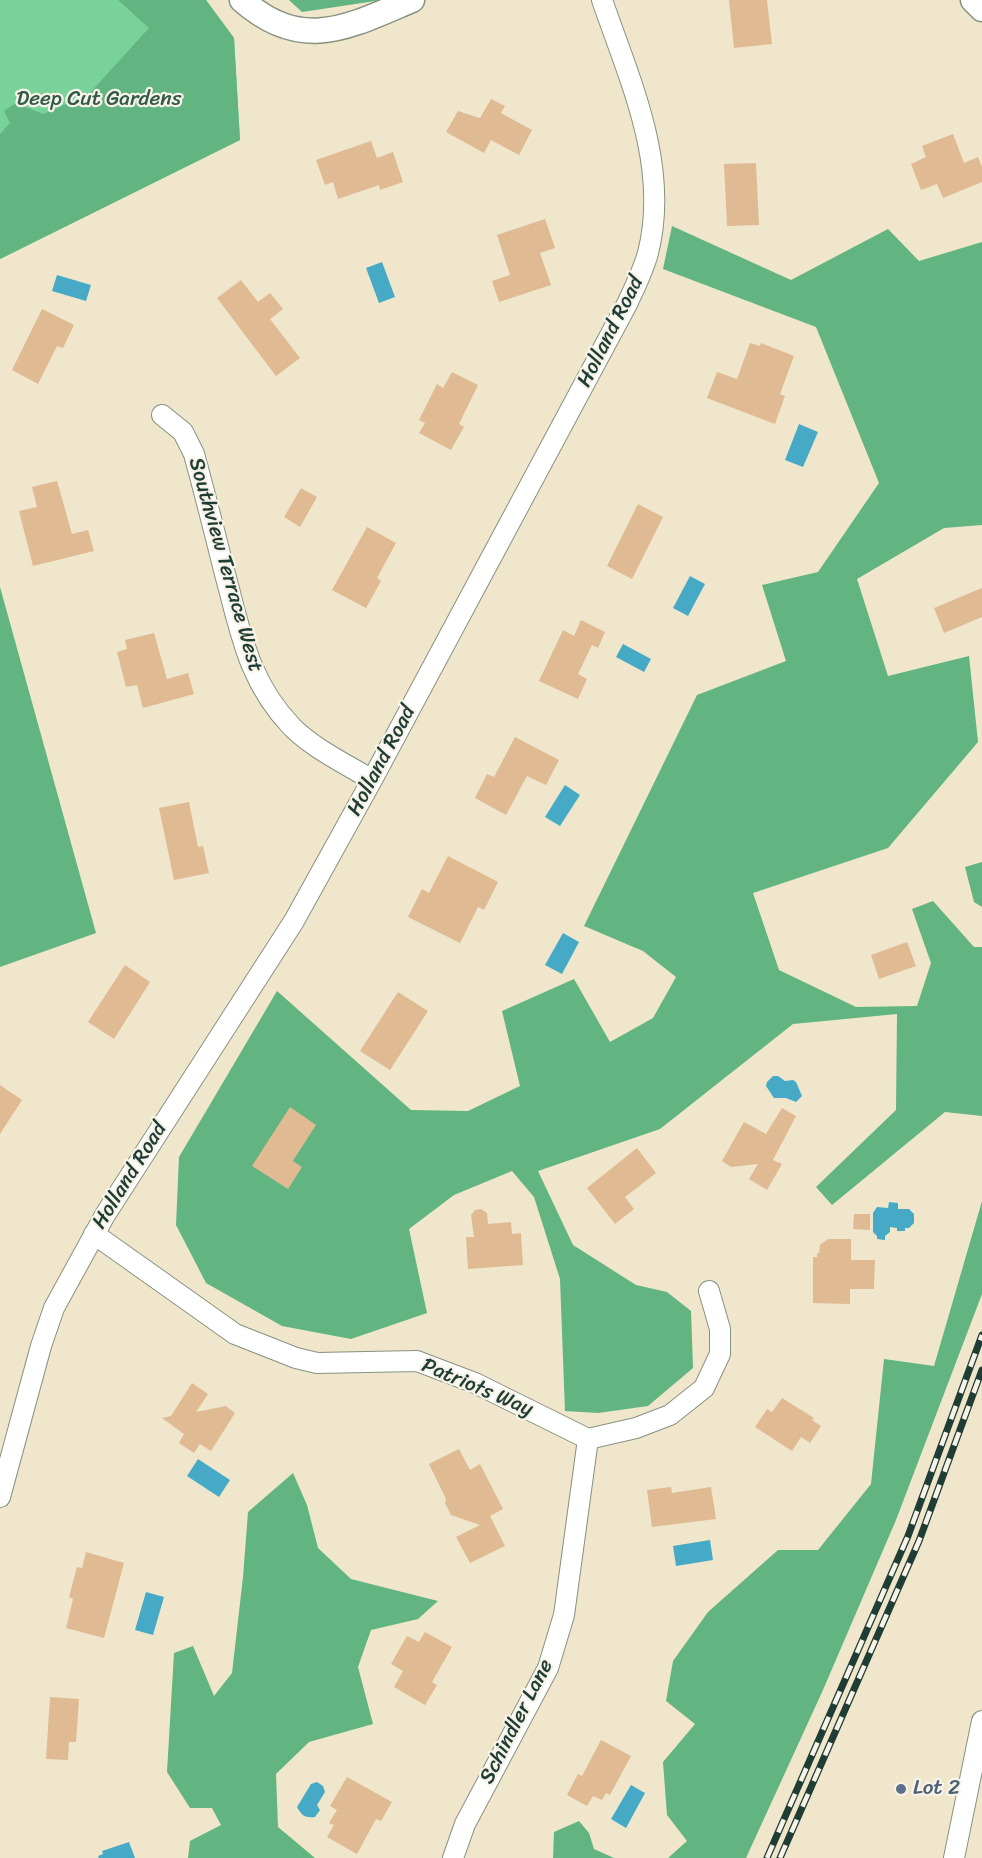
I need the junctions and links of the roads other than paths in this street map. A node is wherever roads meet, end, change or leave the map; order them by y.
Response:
1 (242, 0) edge
2 (412, 0) edge
3 (602, 0) edge
4 (973, 0) edge
5 (982, 9) edge
6 (162, 415) dead end
7 (372, 780) junction
8 (94, 1234) junction
9 (709, 1291) dead end
10 (588, 1439) junction
11 (1, 1486) edge
12 (982, 1721) edge
13 (954, 1855) edge
14 (453, 1858) edge

1 - 2 street
3 - 7 street, Holland Road
4 - 5 street
6 - 7 street, Southview Terrace West
7 - 8 street, Holland Road
8 - 10 street, Patriots Way
8 - 11 street, Holland Road
9 - 10 street
10 - 14 street, Schindler Lane
12 - 13 street

